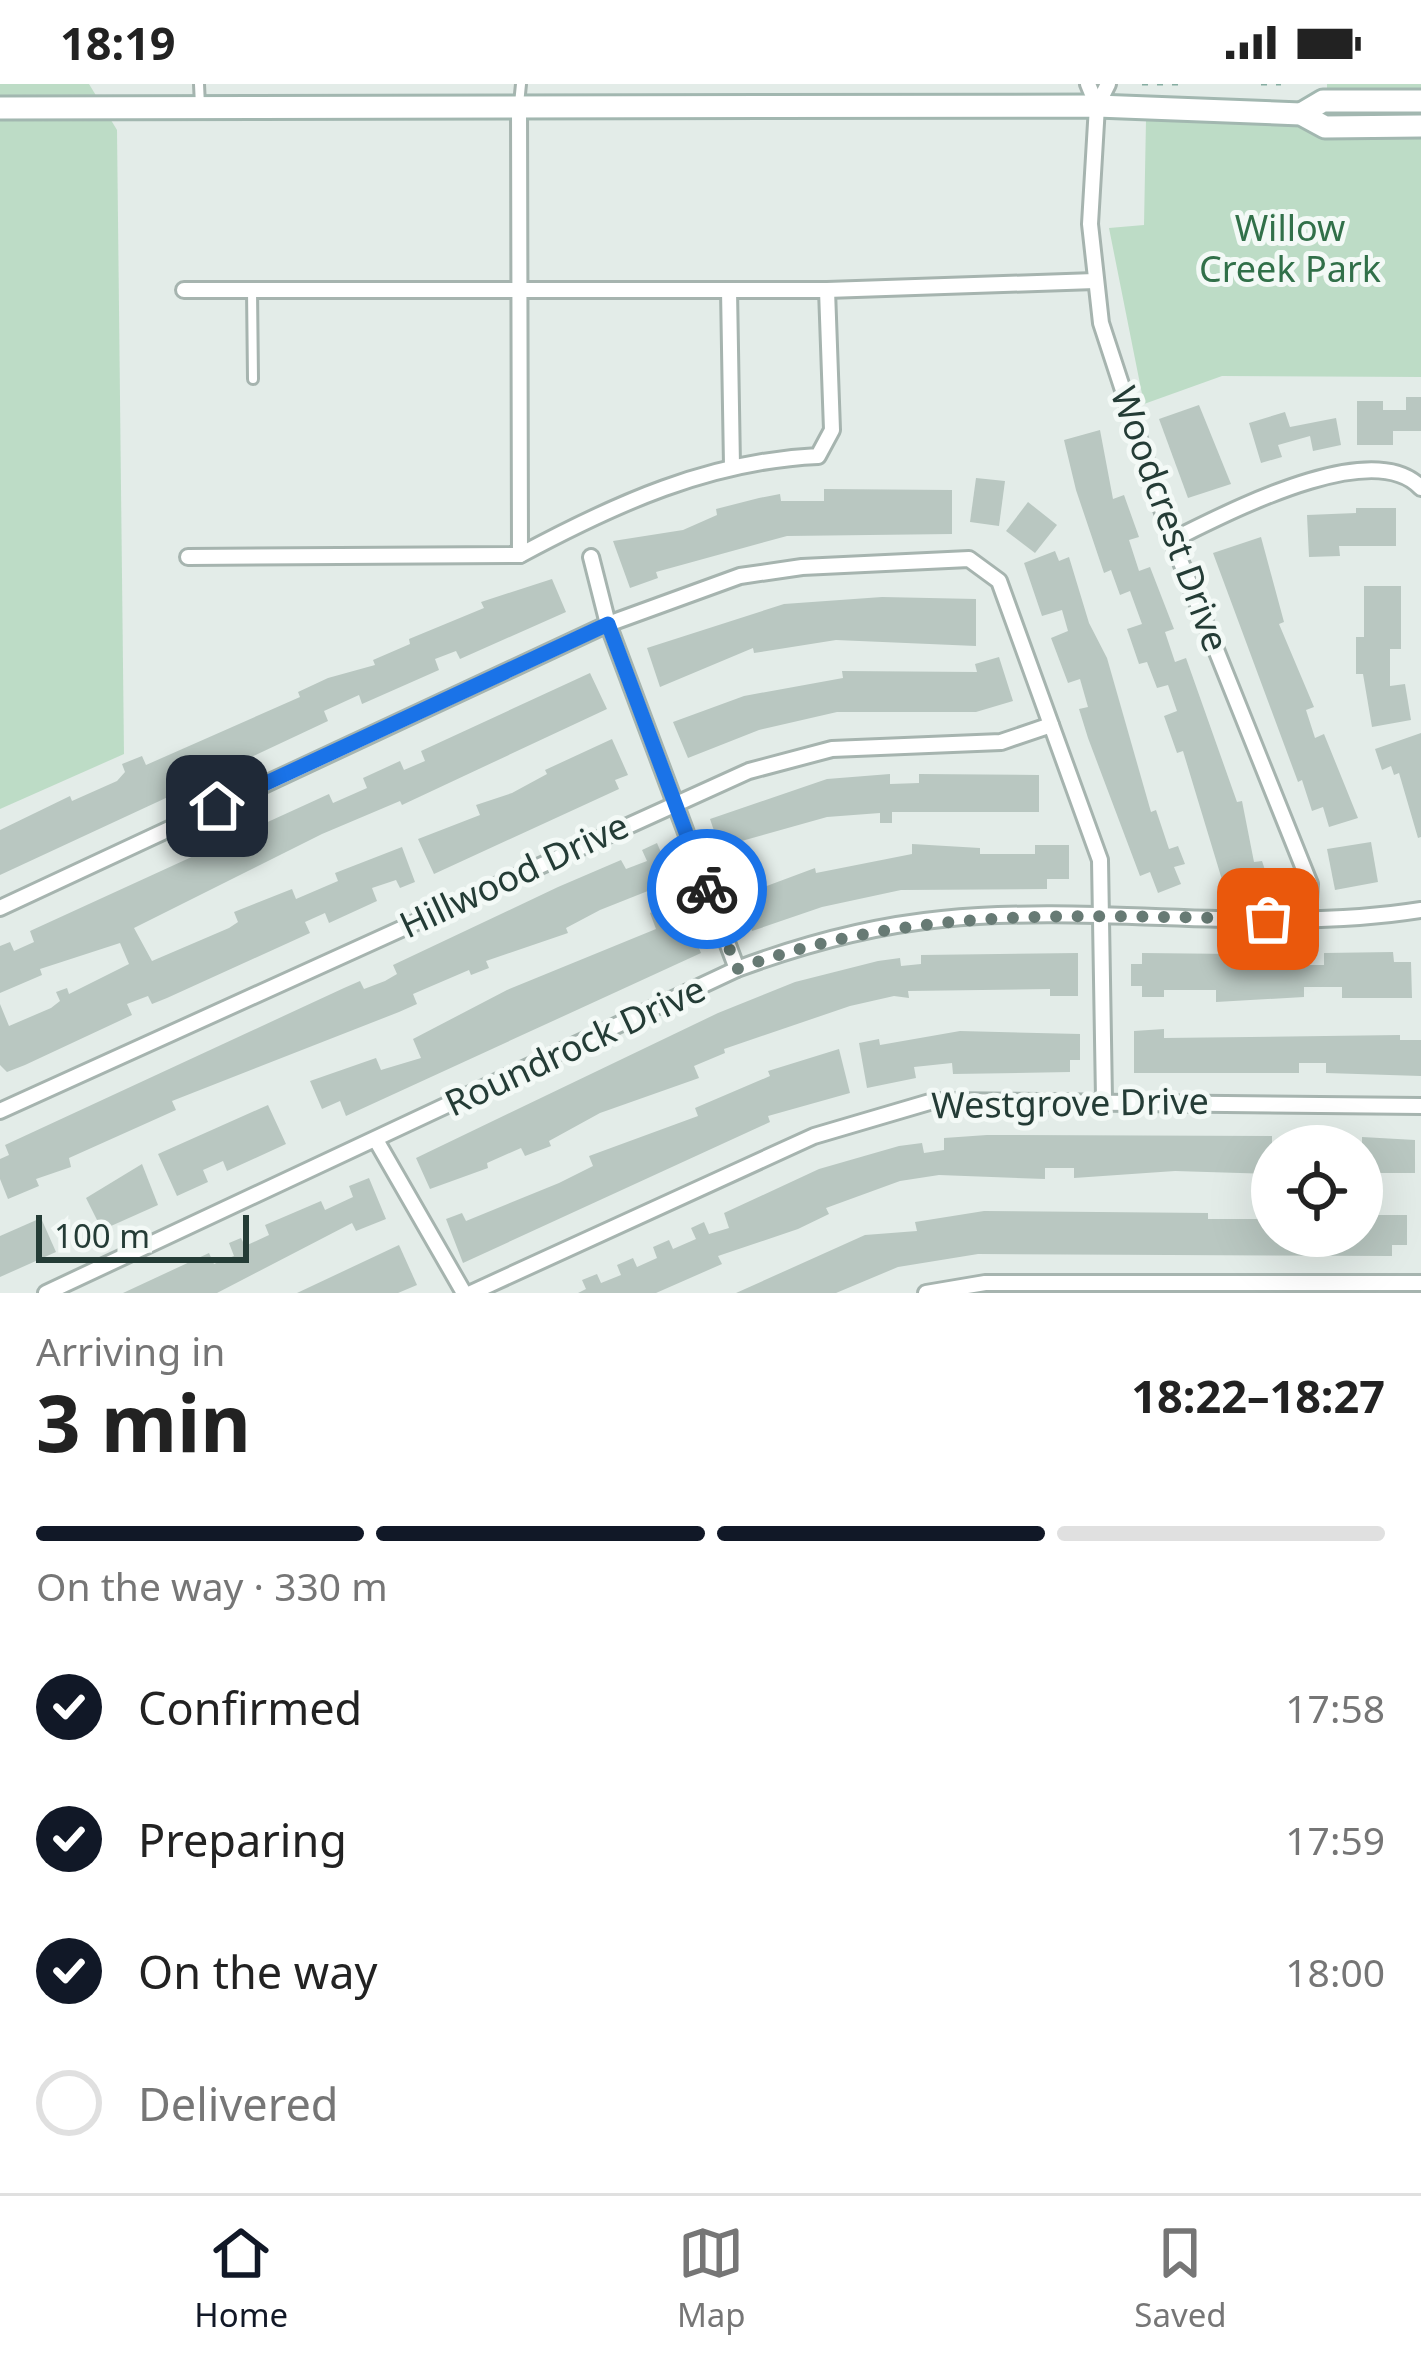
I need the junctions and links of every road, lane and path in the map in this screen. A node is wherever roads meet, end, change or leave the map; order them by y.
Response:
1 (1088, 84) edge
2 (1108, 84) edge
3 (1142, 84) edge
4 (1187, 84) edge
5 (1262, 84) edge
6 (1282, 84) edge
7 (520, 95) edge
8 (200, 96) edge
9 (1421, 100) edge
10 (1097, 106) junction
11 (0, 108) edge
12 (1301, 114) junction
13 (1421, 126) edge
14 (1095, 281) junction
15 (184, 290) dead end
16 (252, 290) junction
17 (520, 290) junction
18 (729, 290) junction
19 (827, 290) junction
20 (253, 379) dead end
21 (732, 466) junction
22 (1417, 484) edge
23 (1172, 540) junction
24 (520, 554) junction
25 (188, 557) dead end
26 (591, 557) dead end
27 (608, 624) junction
28 (1051, 724) junction
29 (674, 802) junction
30 (0, 908) edge
31 (1421, 910) edge
32 (1105, 916) junction
33 (1308, 919) junction
34 (737, 969) junction
35 (1104, 1099) junction
36 (1421, 1106) edge
37 (0, 1111) edge
38 (376, 1140) junction
39 (1421, 1283) edge
40 (46, 1293) edge
41 (467, 1293) edge
42 (926, 1293) edge

1 - 10 street
2 - 10 street
3 - 4 path
5 - 6 path
7 - 8 main road
7 - 10 main road
7 - 17 street
8 - 11 main road
9 - 12 main road
10 - 12 main road
10 - 14 street, Woodcrest Drive
12 - 13 main road
14 - 19 street
14 - 23 street, Woodcrest Drive
15 - 16 street
16 - 17 street
16 - 20 lane
17 - 18 street
17 - 24 street
18 - 19 street
18 - 21 street
19 - 21 street
21 - 24 street
22 - 23 street
23 - 33 street, Woodcrest Drive
24 - 25 street
26 - 27 street
27 - 28 street
27 - 29 street
27 - 30 street
28 - 29 street, Hillwood Drive
28 - 32 street
29 - 34 street
29 - 37 street, Hillwood Drive
31 - 33 street, Roundrock Drive
32 - 33 street, Roundrock Drive
32 - 34 street, Roundrock Drive
32 - 35 street
34 - 38 street, Roundrock Drive
35 - 36 street, Westgrove Drive
35 - 41 street, Westgrove Drive
38 - 40 street, Roundrock Drive
38 - 41 street
39 - 42 street

